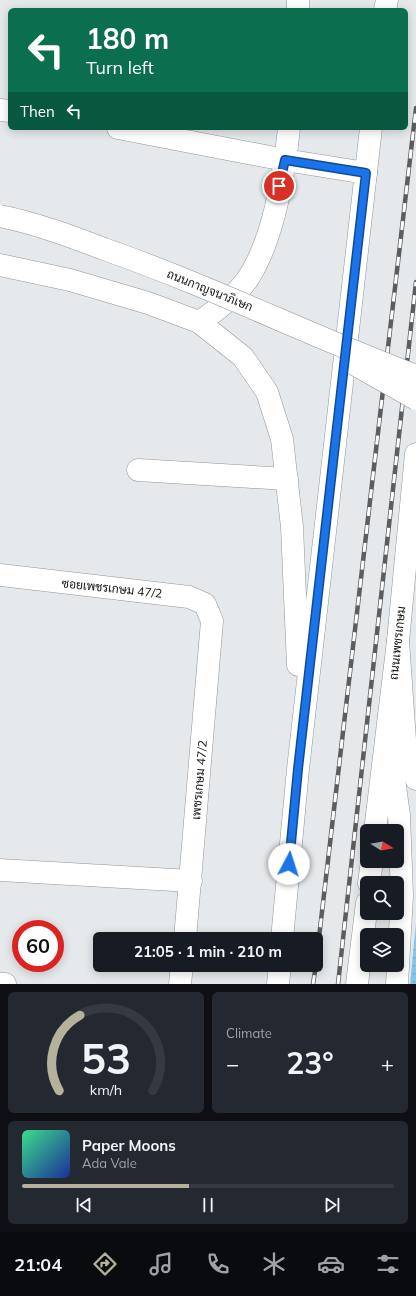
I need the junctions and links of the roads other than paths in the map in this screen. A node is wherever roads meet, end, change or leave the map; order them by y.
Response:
1 (141, 130) edge
2 (289, 130) edge
3 (371, 130) edge
4 (209, 136) edge
5 (285, 160) junction
6 (366, 173) junction
7 (0, 216) edge
8 (0, 265) edge
9 (250, 305) junction
10 (199, 322) junction
11 (416, 376) edge
12 (416, 399) edge
13 (416, 454) edge
14 (138, 470) dead end
15 (286, 478) junction
16 (0, 576) edge
17 (212, 621) joint
18 (398, 641) junction
19 (387, 732) junction
20 (298, 769) junction
21 (416, 779) edge
22 (377, 824) edge
23 (0, 870) edge
24 (191, 881) junction
25 (365, 920) edge
26 (186, 932) edge
27 (283, 932) edge
28 (181, 972) edge
29 (279, 972) edge
30 (0, 984) edge
31 (5, 984) edge
32 (180, 984) edge
33 (278, 984) edge
34 (358, 984) edge
35 (397, 984) edge

1 - 4 main road
2 - 5 main road
3 - 6 main road
4 - 5 main road
5 - 6 main road
5 - 10 main road
6 - 20 main road
7 - 9 main road, ถนนกาญจนาภิเษก, bridge
8 - 10 main road
9 - 11 main road, ถนนกาญจนาภิเษก, bridge
9 - 12 main road, bridge
10 - 15 main road
13 - 18 main road, ถนนเพชรเกษม
14 - 15 main road
15 - 20 main road
16 - 17 main road, ซอยเพชรเกษม 47/2
17 - 24 main road, เพชรเกษม 47/2
18 - 19 main road, ถนนเพชรเกษม
18 - 21 main road
19 - 22 main road, ถนนเพชรเกษม
19 - 35 main road
20 - 27 main road
23 - 24 main road
24 - 26 main road, เพชรเกษม 47/2
25 - 34 main road
28 - 32 main road
29 - 33 main road
30 - 31 main road

